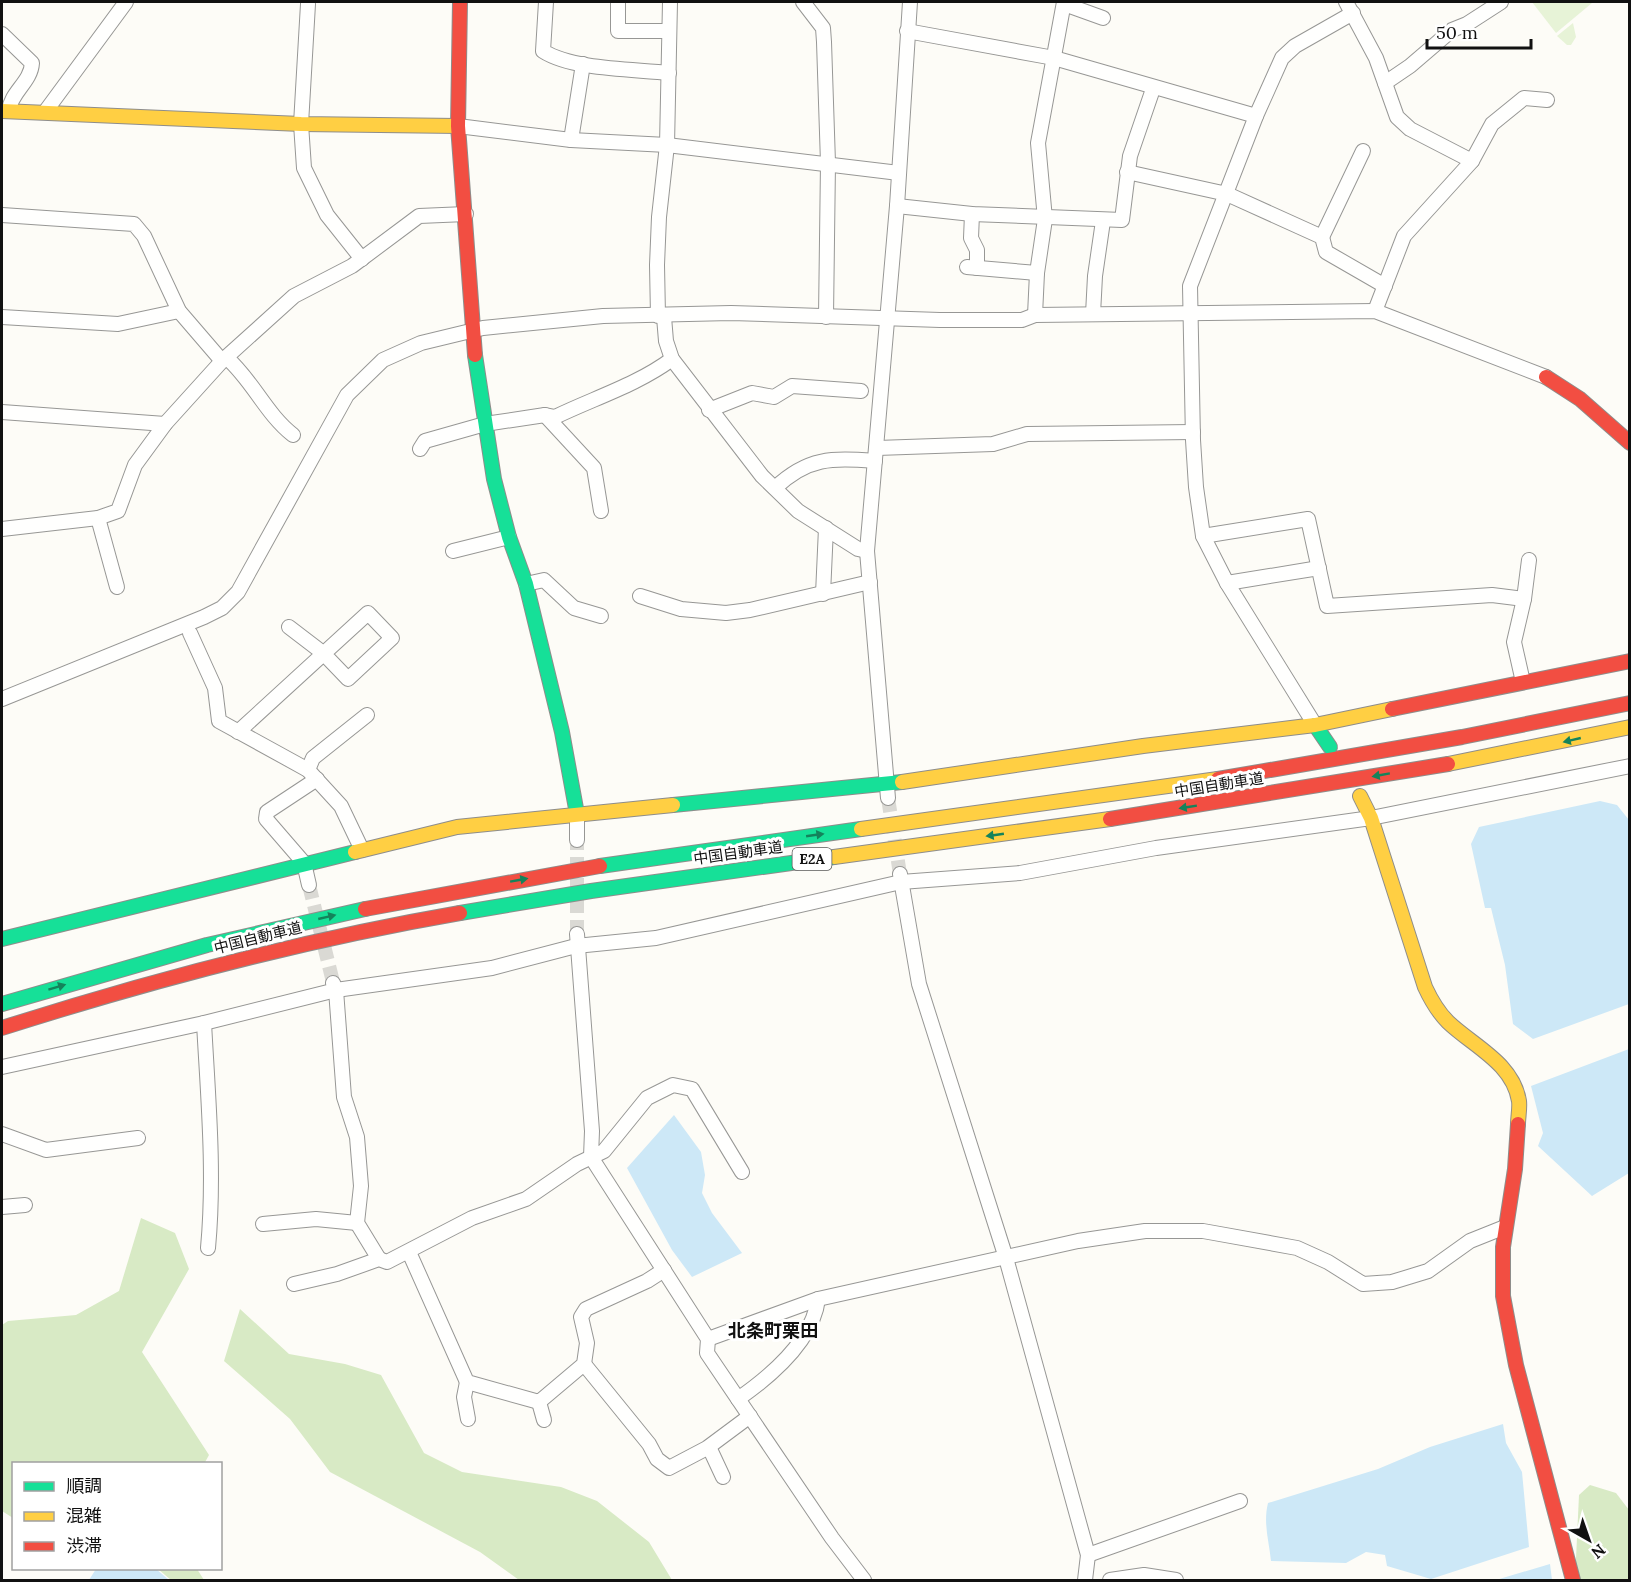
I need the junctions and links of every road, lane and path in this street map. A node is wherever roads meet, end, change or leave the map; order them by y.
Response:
1 (126, 2) edge
2 (460, 2) edge
3 (546, 2) edge
4 (618, 2) edge
5 (670, 2) edge
6 (803, 2) edge
7 (910, 2) edge
8 (1501, 2) edge
9 (1064, 3) edge
10 (308, 4) dead end
11 (1349, 7) edge
12 (1103, 18) dead end
13 (669, 31) junction
14 (907, 31) junction
15 (2, 34) edge
16 (1054, 58) junction
17 (583, 64) junction
18 (669, 73) junction
19 (1385, 83) junction
20 (1153, 89) junction
21 (1547, 100) dead end
22 (5, 110) edge
23 (45, 112) junction
24 (1256, 116) junction
25 (301, 124) junction
26 (458, 126) junction
27 (571, 140) junction
28 (667, 145) junction
29 (1363, 151) dead end
30 (1472, 161) junction
31 (828, 164) junction
32 (1127, 172) junction
33 (899, 173) junction
34 (1227, 194) junction
35 (897, 206) junction
36 (466, 214) junction
37 (972, 214) junction
38 (2, 215) edge
39 (1045, 219) junction
40 (1103, 221) junction
41 (1322, 237) junction
42 (362, 259) junction
43 (1037, 273) junction
44 (1385, 286) junction
45 (179, 311) junction
46 (1375, 311) junction
47 (1093, 314) junction
48 (1191, 314) junction
49 (1035, 315) junction
50 (661, 316) junction
51 (2, 317) edge
52 (826, 317) junction
53 (885, 318) junction
54 (471, 333) junction
55 (672, 359) junction
56 (225, 360) junction
57 (1546, 377) joint
58 (861, 391) dead end
59 (709, 410) junction
60 (2, 412) edge
61 (545, 415) junction
62 (165, 424) junction
63 (485, 424) junction
64 (1193, 432) junction
65 (293, 435) dead end
66 (1629, 443) edge
67 (420, 449) dead end
68 (876, 455) junction
69 (775, 489) junction
70 (601, 511) dead end
71 (98, 519) junction
72 (826, 528) junction
73 (2, 529) edge
74 (1203, 536) junction
75 (509, 537) junction
76 (453, 551) dead end
77 (867, 551) junction
78 (1528, 560) dead end
79 (1319, 568) junction
80 (870, 582) junction
81 (526, 584) junction
82 (1227, 584) junction
83 (117, 587) dead end
84 (823, 594) junction
85 (640, 596) dead end
86 (1524, 599) junction
87 (601, 616) dead end
88 (289, 627) dead end
89 (190, 633) dead end
90 (323, 653) junction
91 (1629, 661) edge
92 (1522, 682) junction
93 (2, 699) edge
94 (1629, 703) edge
95 (367, 715) dead end
96 (1315, 724) junction
97 (1629, 727) edge
98 (238, 732) junction
99 (1330, 747) dead end
100 (1629, 766) edge
101 (313, 775) junction
102 (887, 783) junction
103 (1360, 796) dead end
104 (888, 798) tunnel mouth
105 (578, 814) junction
106 (1371, 818) junction
107 (577, 840) tunnel mouth
108 (362, 850) junction
109 (304, 863) junction
110 (901, 878) junction
111 (309, 885) tunnel mouth
112 (2, 939) edge
113 (576, 940) junction
114 (335, 986) junction
115 (2, 1004) edge
116 (204, 1023) junction
117 (2, 1028) edge
118 (2, 1067) edge
119 (2, 1134) edge
120 (138, 1138) dead end
121 (591, 1157) junction
122 (742, 1172) dead end
123 (25, 1205) dead end
124 (2, 1206) edge
125 (357, 1223) junction
126 (263, 1224) dead end
127 (1505, 1227) junction
128 (208, 1248) dead end
129 (409, 1252) junction
130 (1006, 1258) junction
131 (379, 1259) junction
132 (664, 1270) junction
133 (294, 1284) dead end
134 (818, 1299) junction
135 (708, 1339) junction
136 (584, 1364) junction
137 (467, 1382) junction
138 (738, 1399) junction
139 (539, 1402) junction
140 (750, 1416) junction
141 (468, 1419) dead end
142 (544, 1420) dead end
143 (709, 1447) junction
144 (723, 1477) dead end
145 (1240, 1501) dead end
146 (1088, 1555) junction
147 (864, 1581) edge
148 (1085, 1581) edge
149 (1110, 1581) edge
150 (1176, 1581) edge
151 (1573, 1581) edge

1 - 23 street
2 - 26 main road
3 - 17 street
4 - 13 street
5 - 13 street
6 - 31 street
7 - 14 street
8 - 19 street
9 - 12 street
9 - 16 street
10 - 25 street
11 - 19 street
11 - 24 street
13 - 18 street
14 - 16 street
14 - 33 street
15 - 22 street
16 - 20 street
16 - 39 street
17 - 18 street
17 - 27 street
18 - 28 street
19 - 30 street
20 - 24 street
20 - 32 street
21 - 30 street
22 - 23 main road
23 - 25 main road
24 - 34 street
25 - 26 main road
25 - 42 street
26 - 27 street
26 - 36 main road
27 - 28 street
28 - 31 street
28 - 50 street
29 - 41 street
30 - 44 street
31 - 33 street
31 - 52 street
32 - 34 street
32 - 40 street
33 - 35 street
34 - 41 street
34 - 48 street
35 - 37 street
35 - 53 street
36 - 42 street
36 - 54 main road
37 - 39 street
37 - 43 street
38 - 45 street
39 - 40 street
39 - 43 street
40 - 47 street
41 - 44 street
42 - 56 street
43 - 49 street
44 - 46 street
45 - 51 street
45 - 56 street
46 - 48 street
46 - 57 street
47 - 48 street
47 - 49 street
48 - 64 street
49 - 53 street
50 - 52 street
50 - 54 street
50 - 55 street
52 - 53 street
53 - 68 street
54 - 63 main road
54 - 93 street
55 - 59 street
55 - 61 street
56 - 62 street
56 - 65 street
57 - 66 main road
58 - 59 street
59 - 69 street
60 - 62 street
61 - 63 street
61 - 70 street
62 - 71 street
63 - 67 street
63 - 75 main road
64 - 68 street
64 - 74 street
68 - 69 street
68 - 77 street
69 - 72 street
71 - 73 street
71 - 83 street
72 - 77 street
72 - 84 street
74 - 79 street
74 - 82 street
75 - 76 street
75 - 81 main road
77 - 80 street
78 - 86 street
79 - 82 street
79 - 86 street
80 - 84 street
80 - 102 street
81 - 87 street
81 - 105 main road
82 - 96 street
84 - 85 street
86 - 92 street
88 - 90 street
89 - 98 street
90 - 90 street
90 - 98 street
91 - 92 main road
92 - 96 main road
115 -> 94 main road, 中国自動車道 / E2A
95 - 101 street
96 - 99 main road
96 - 102 main road
97 -> 117 main road, 中国自動車道 / E2A
98 - 101 street
100 - 106 street
101 - 108 street
101 - 109 street
102 - 104 street
102 - 105 main road
103 - 106 main road
105 - 107 street
105 - 108 main road
106 - 110 street
106 - 127 main road
108 - 109 main road
109 - 111 street
109 - 112 main road
110 - 113 street
110 - 130 street
113 - 114 street
113 - 121 street
114 - 116 street
114 - 125 street
116 - 118 street
116 - 128 street
119 - 120 street
121 - 122 street
121 - 129 street
121 - 132 street
123 - 124 street
125 - 126 street
125 - 131 street
127 - 130 street
127 - 151 main road
129 - 131 street
129 - 137 street
130 - 134 street
130 - 146 street
131 - 133 street
132 - 135 street
132 - 136 street
134 - 135 street
134 - 138 street
135 - 138 street
136 - 139 street
136 - 143 street
137 - 139 street
137 - 141 street
138 - 140 street
139 - 142 street
140 - 143 street
140 - 147 street
143 - 144 street
145 - 146 street
146 - 148 street
149 - 150 street

